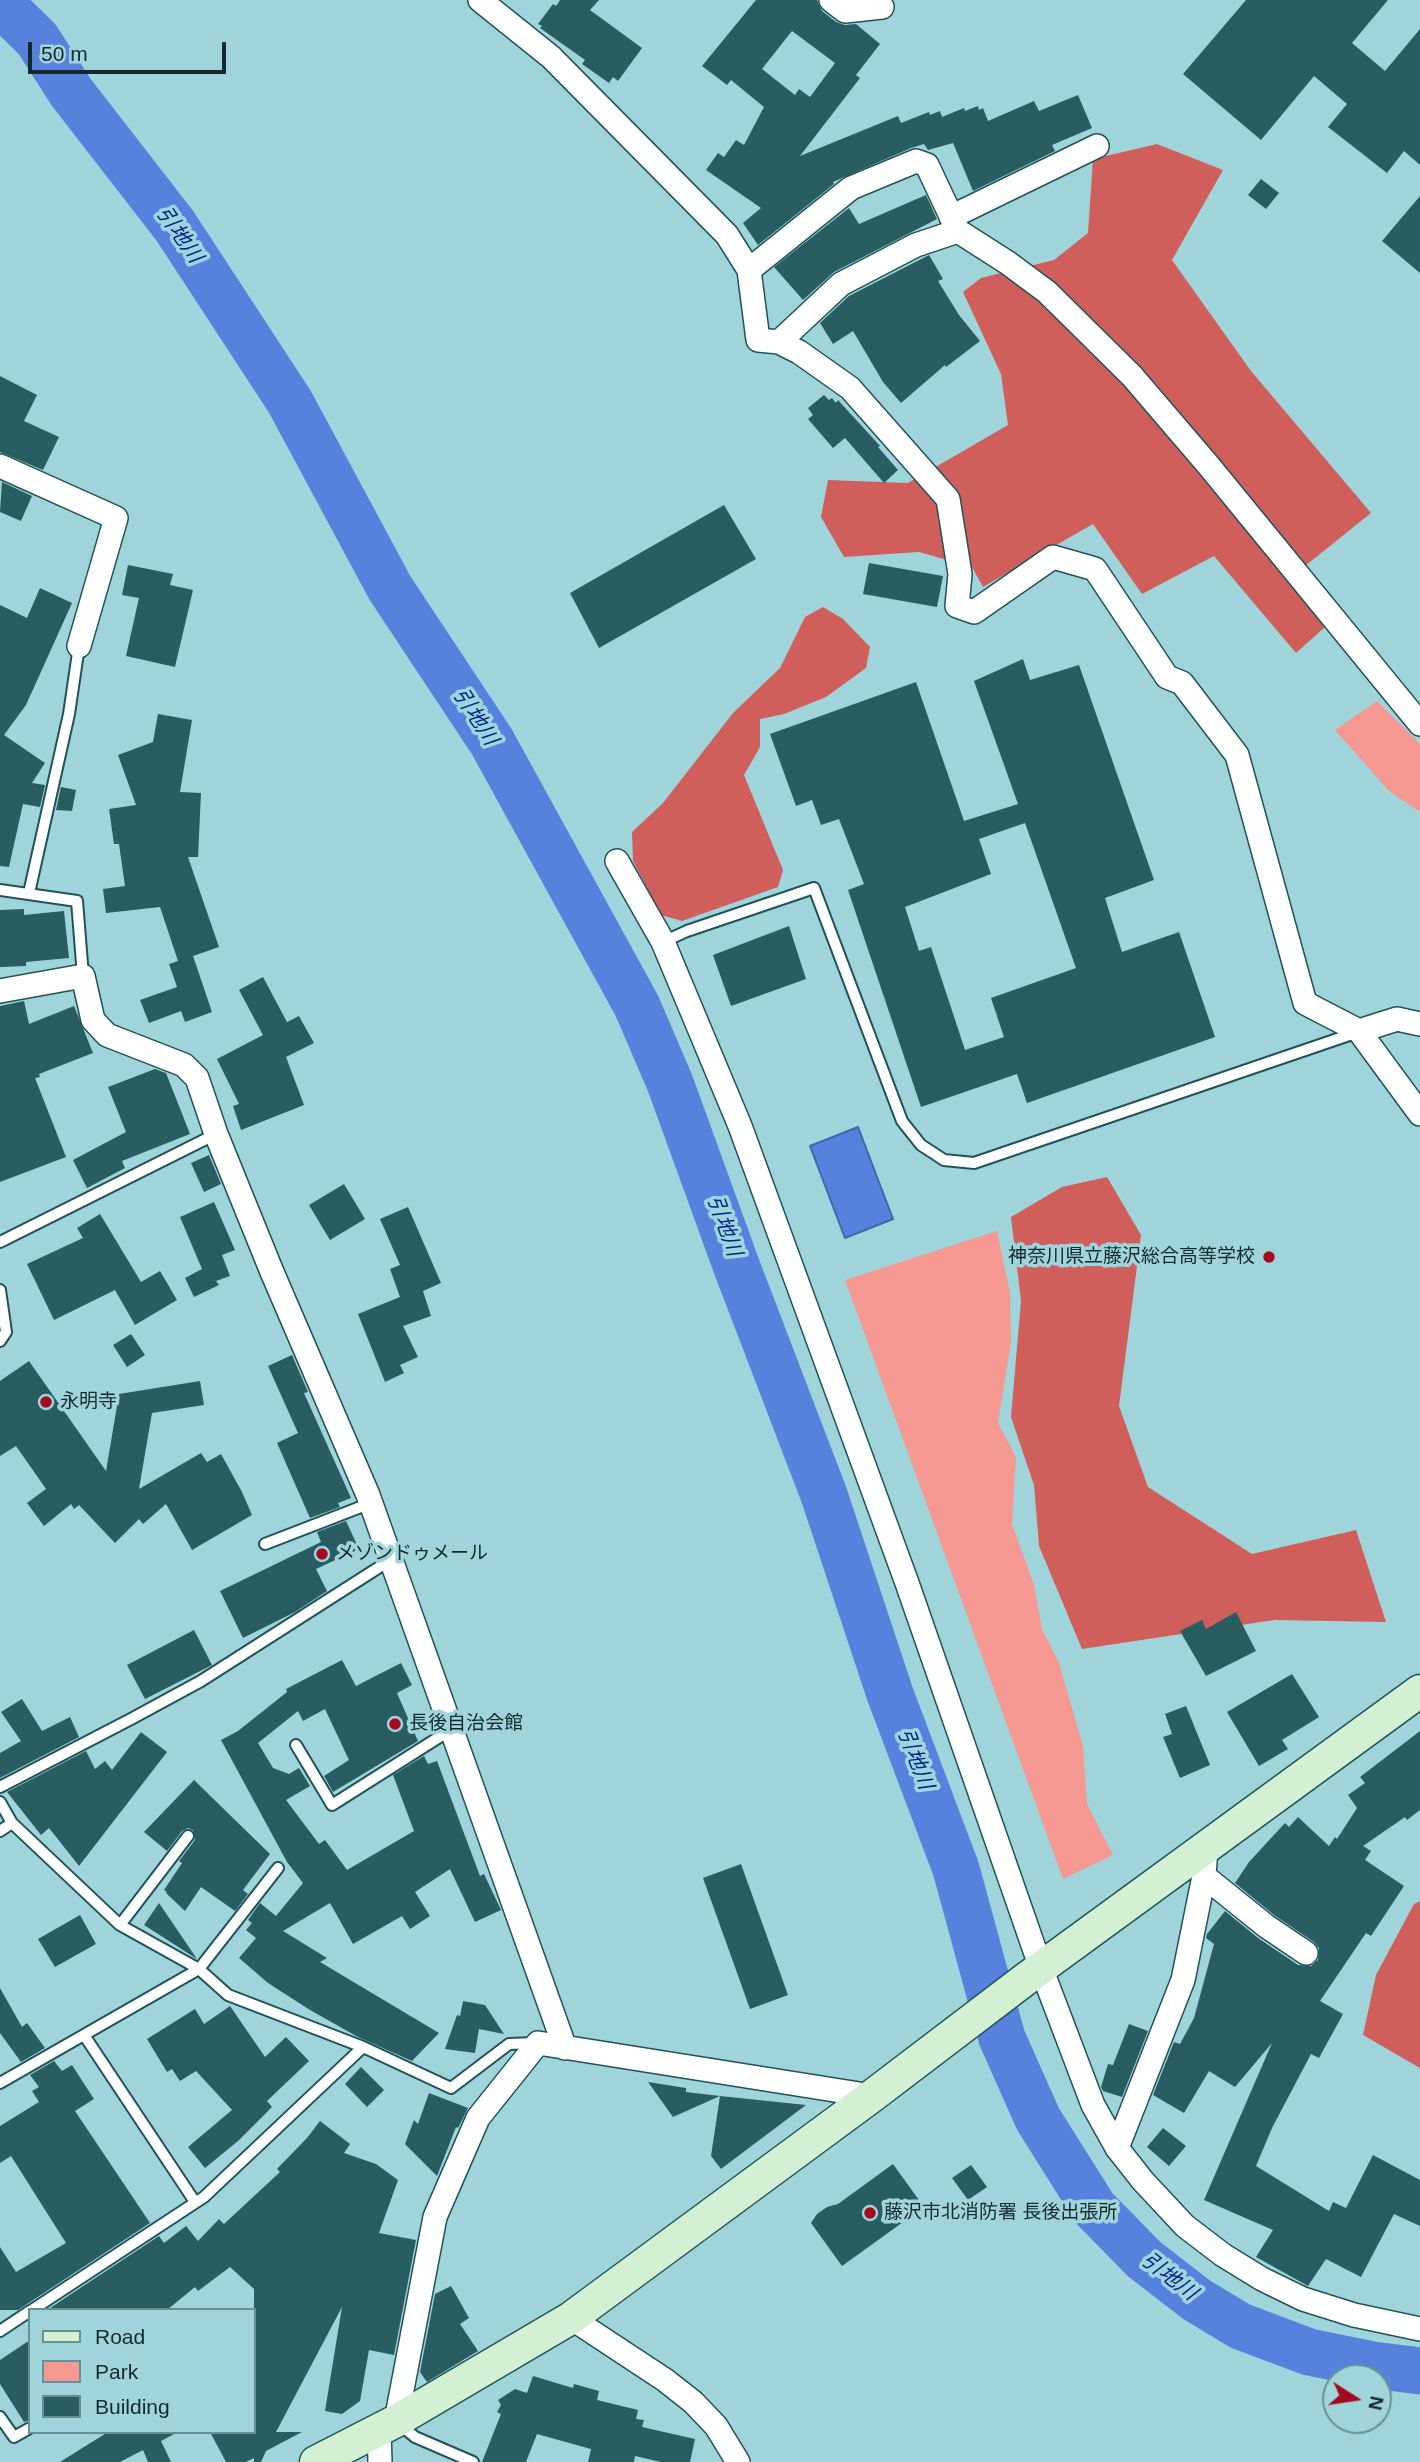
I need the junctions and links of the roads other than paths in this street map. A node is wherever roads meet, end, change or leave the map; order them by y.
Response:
1 (831, 0) edge
2 (489, 2) edge
3 (882, 7) dead end
4 (1097, 146) dead end
5 (955, 224) junction
6 (750, 271) junction
7 (779, 342) junction
8 (0, 466) edge
9 (79, 646) joint
10 (1420, 724) edge
11 (617, 861) dead end
12 (0, 890) edge
13 (29, 892) junction
14 (663, 942) junction
15 (83, 976) junction
16 (0, 991) edge
17 (1420, 1024) edge
18 (1359, 1031) junction
19 (1420, 1114) edge
20 (216, 1134) junction
21 (0, 1242) edge
22 (0, 1290) edge
23 (0, 1341) edge
24 (371, 1503) junction
25 (265, 1544) dead end
26 (392, 1559) junction
27 (1419, 1693) edge
28 (452, 1729) junction
29 (296, 1745) dead end
30 (0, 1787) edge
31 (0, 1802) edge
32 (12, 1824) junction
33 (0, 1831) edge
34 (188, 1836) dead end
35 (1205, 1862) junction
36 (278, 1868) dead end
37 (120, 1925) junction
38 (1306, 1953) dead end
39 (200, 1969) junction
40 (1034, 1973) junction
41 (84, 2035) junction
42 (538, 2043) junction
43 (363, 2047) junction
44 (565, 2048) junction
45 (0, 2083) edge
46 (872, 2096) junction
47 (1118, 2148) junction
48 (195, 2202) junction
49 (36, 2308) edge
50 (28, 2313) edge
51 (571, 2318) junction
52 (1420, 2329) edge
53 (0, 2331) edge
54 (0, 2417) edge
55 (387, 2426) junction
56 (28, 2429) edge
57 (729, 2457) edge
58 (316, 2462) edge
59 (380, 2462) edge
60 (474, 2462) edge

1 - 3 street
2 - 6 street
4 - 5 street
5 - 6 street
5 - 7 street
5 - 10 street
6 - 7 street
7 - 18 street
8 - 9 street
9 - 13 lane
11 - 14 street
12 - 13 lane
13 - 15 lane
14 - 18 lane
14 - 40 street
15 - 16 street
15 - 20 street
17 - 18 street
18 - 19 street
20 - 21 lane
20 - 24 street
22 - 23 lane
24 - 25 lane
24 - 26 street
26 - 28 street
26 - 30 lane
27 - 35 street
28 - 29 lane
28 - 44 street
31 - 32 lane
32 - 33 lane
32 - 37 lane
34 - 37 lane
35 - 38 street
35 - 40 street
35 - 47 street
36 - 39 lane
37 - 39 lane
39 - 41 lane
39 - 43 lane
40 - 46 street
40 - 47 street
41 - 45 lane
41 - 48 lane
42 - 43 lane
42 - 44 street
42 - 55 street
43 - 48 lane
44 - 46 street
46 - 51 street
47 - 52 street
48 - 49 lane
50 - 53 lane
51 - 55 street
51 - 57 street
54 - 56 lane
55 - 58 street
55 - 59 street
55 - 60 lane

